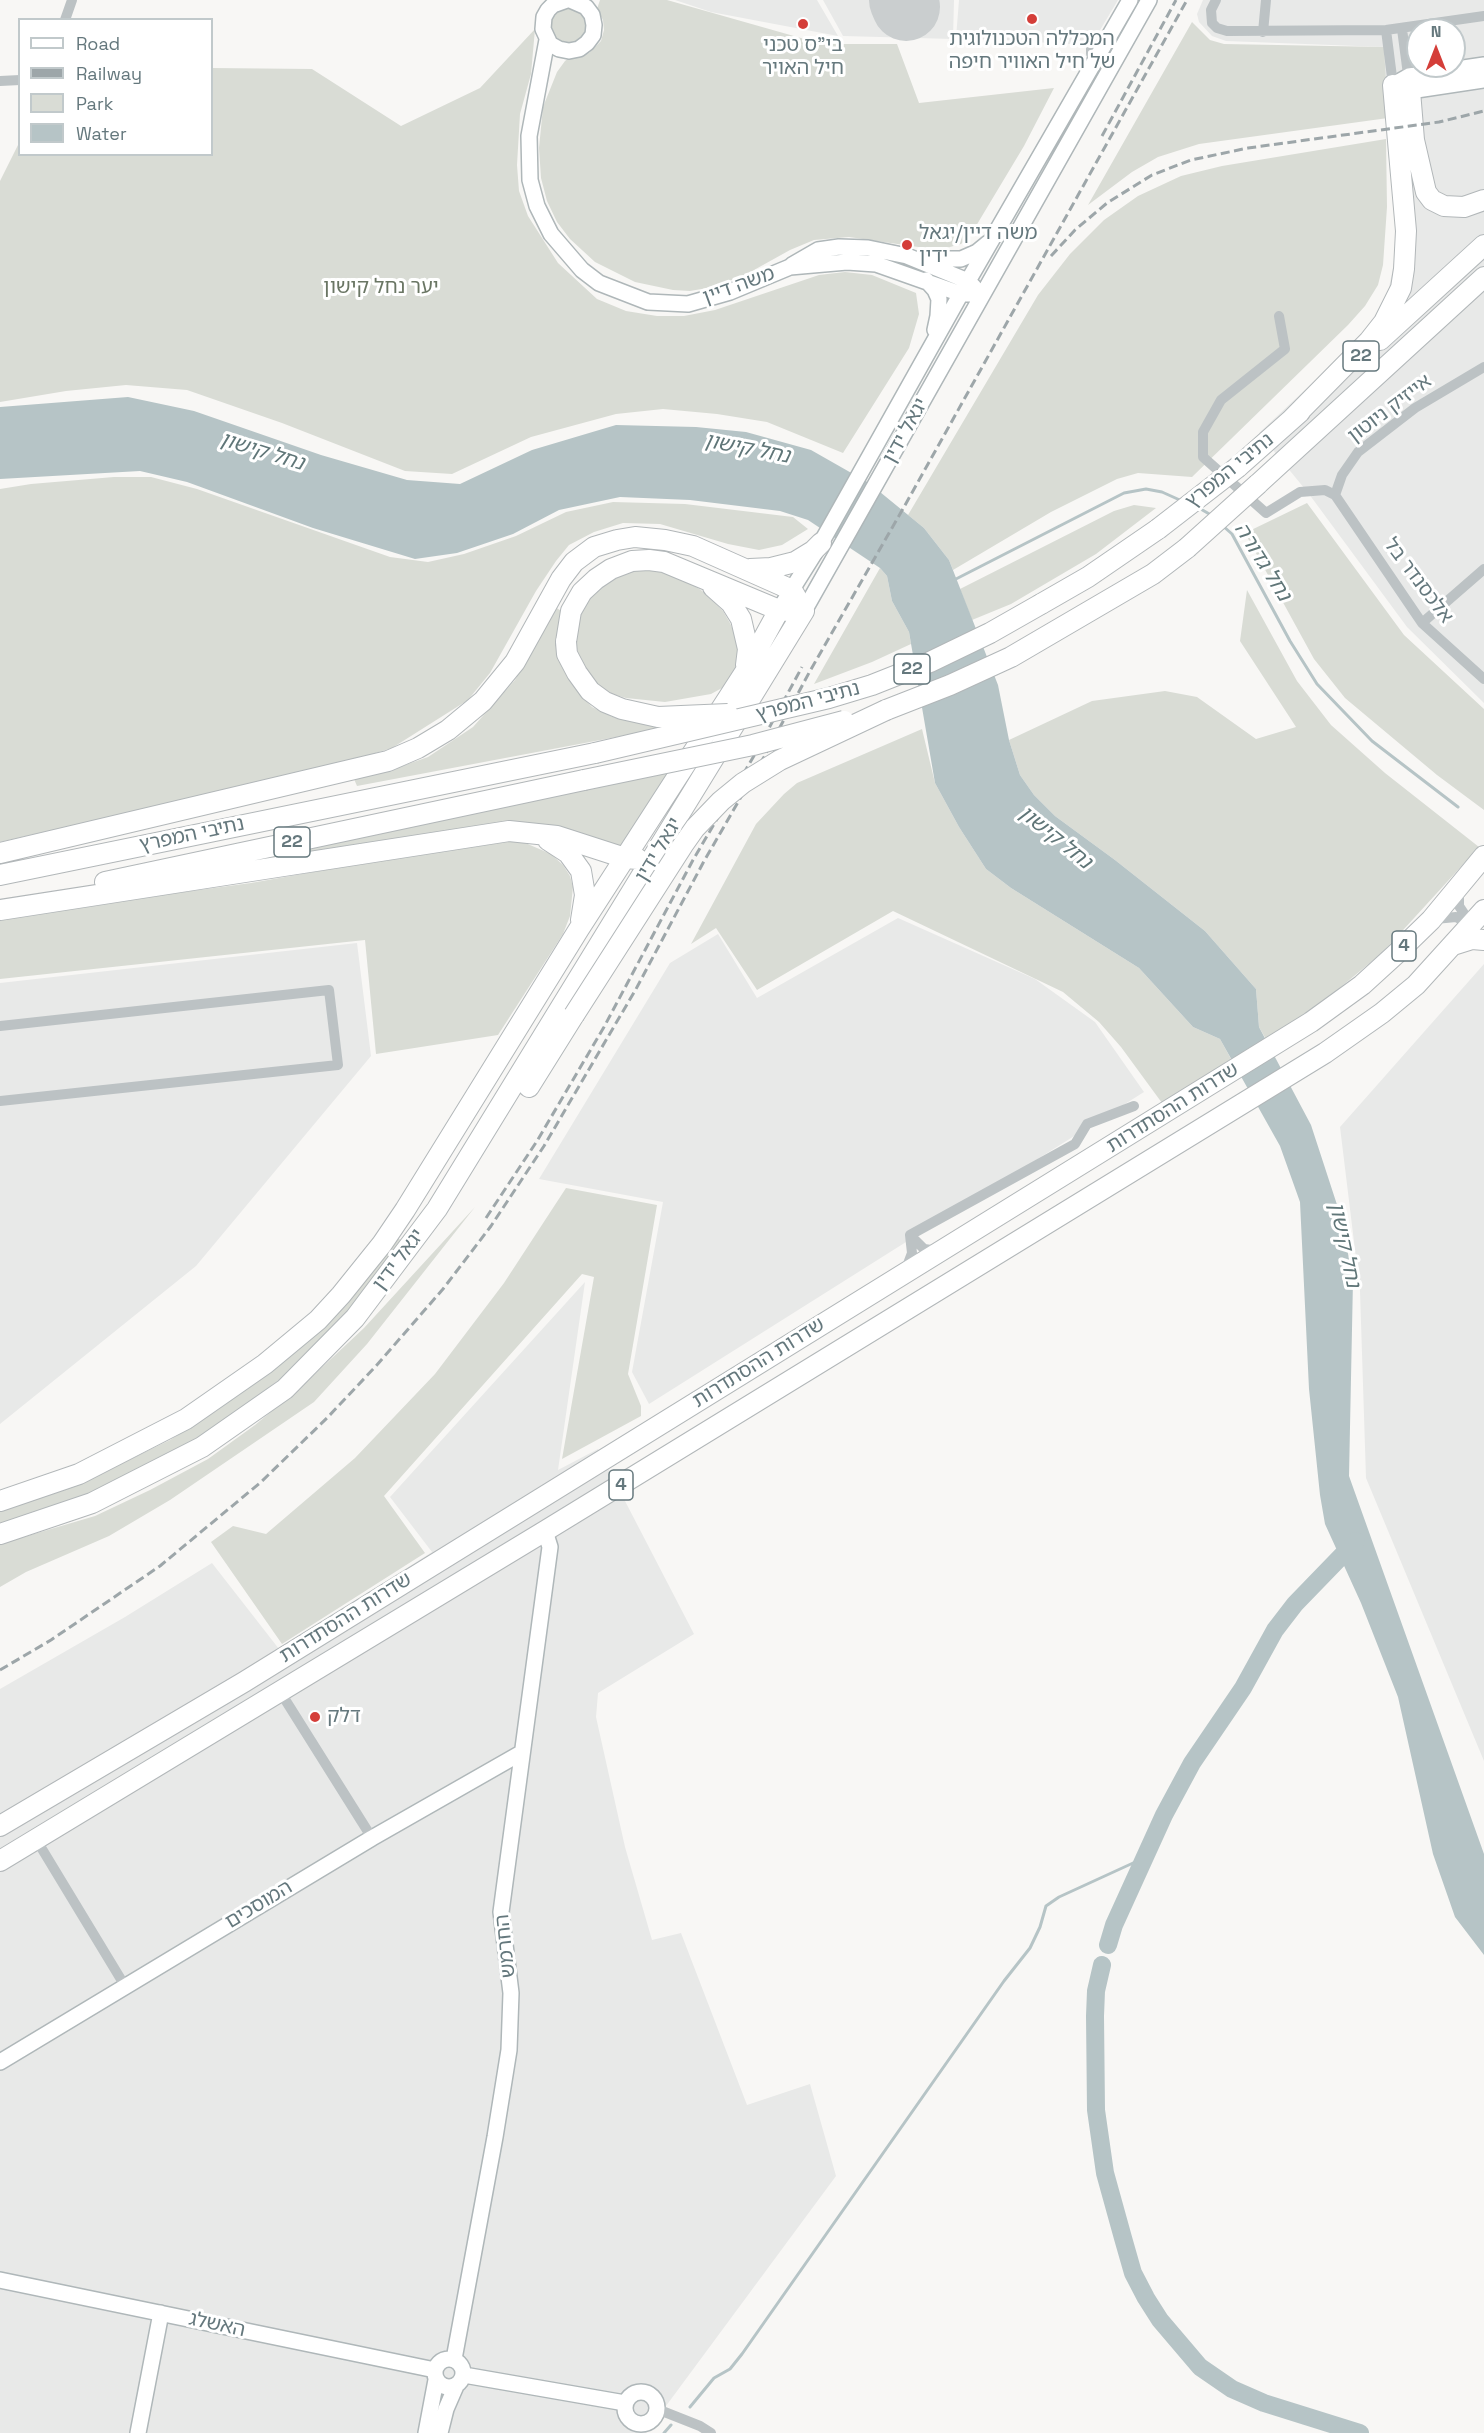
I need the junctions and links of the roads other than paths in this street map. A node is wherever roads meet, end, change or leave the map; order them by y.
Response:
1 (72, 0) edge
2 (538, 0) edge
3 (568, 0) edge
4 (1130, 0) edge
5 (1149, 0) edge
6 (1216, 0) edge
7 (1266, 0) edge
8 (1484, 16) edge
9 (544, 17) junction
10 (66, 18) edge
11 (1402, 29) junction
12 (1386, 30) junction
13 (1263, 32) junction
14 (547, 40) junction
15 (569, 51) junction
16 (1484, 65) edge
17 (540, 76) junction
18 (18, 80) edge
19 (1484, 80) edge
20 (0, 81) edge
21 (1404, 84) junction
22 (1484, 200) edge
23 (993, 240) junction
24 (1484, 245) edge
25 (907, 256) junction
26 (790, 267) junction
27 (1484, 278) edge
28 (926, 280) junction
29 (964, 287) junction
30 (981, 295) junction
31 (1279, 316) dead end
32 (929, 349) junction
33 (1484, 367) edge
34 (1292, 420) junction
35 (1335, 495) junction
36 (821, 543) junction
37 (748, 569) junction
38 (1484, 569) edge
39 (688, 570) junction
40 (792, 590) junction
41 (779, 610) junction
42 (804, 611) junction
43 (1422, 622) junction
44 (745, 672) junction
45 (1484, 679) edge
46 (886, 710) junction
47 (775, 711) junction
48 (215, 830) junction
49 (529, 832) junction
50 (0, 853) edge
51 (1484, 856) edge
52 (626, 858) junction
53 (654, 858) junction
54 (0, 865) edge
55 (0, 875) edge
56 (1460, 886) junction
57 (0, 905) edge
58 (0, 910) edge
59 (1484, 910) edge
60 (1431, 920) junction
61 (579, 929) junction
62 (1480, 934) edge
63 (0, 1026) edge
64 (0, 1101) edge
65 (1134, 1106) dead end
66 (437, 1209) junction
67 (909, 1235) junction
68 (942, 1251) junction
69 (903, 1274) junction
70 (0, 1501) edge
71 (545, 1531) junction
72 (0, 1534) edge
73 (286, 1701) dead end
74 (521, 1753) junction
75 (0, 1826) edge
76 (372, 1838) junction
77 (42, 1849) dead end
78 (0, 1861) edge
79 (125, 1986) junction
80 (0, 2062) edge
81 (0, 2280) edge
82 (160, 2313) junction
83 (454, 2359) junction
84 (436, 2375) junction
85 (460, 2381) junction
86 (625, 2403) junction
87 (657, 2409) junction
88 (138, 2433) edge
89 (426, 2433) edge
90 (440, 2433) edge
91 (711, 2433) edge

1 - 10 street
2 - 9 street
3 - 9 street
3 - 15 street
4 - 23 street, יגאל ידין
5 - 30 street, יגאל ידין
6 - 13 street
7 - 13 street
8 - 11 street
9 - 14 street
11 - 12 street
11 - 21 street
12 - 13 street
12 - 21 street
14 - 15 street
14 - 17 street, משה דיין
15 - 17 street
16 - 21 street
17 - 26 street, משה דיין
18 - 20 street
19 - 21 street
21 - 22 highway
21 - 34 highway
23 - 25 street
23 - 29 street, יגאל ידין
24 - 34 highway, נתיבי המפרץ / 22
25 - 26 street, משה דיין
25 - 29 street, משה דיין
26 - 28 street, משה דיין
27 - 46 highway, נתיבי המפרץ / 22, bridge
28 - 29 street, משה דיין
28 - 32 street
29 - 30 street, משה דיין
29 - 32 street, יגאל ידין
30 - 42 street, יגאל ידין
31 - 35 street
32 - 36 street, יגאל ידין
33 - 35 street, אייזיק ניוטון
34 - 47 highway, נתיבי המפרץ / 22, bridge
35 - 43 street, אלכסנדר בל
36 - 37 highway
36 - 40 street, יגאל ידין
37 - 40 highway
37 - 50 highway
38 - 43 street
39 - 41 highway
39 - 44 highway
39 - 47 highway, bridge
40 - 41 street, יגאל ידין
40 - 42 highway
41 - 42 highway
41 - 44 highway, יגאל ידין
42 - 53 highway, יגאל ידין
43 - 45 street, אלכסנדר בל
44 - 52 highway, יגאל ידין
46 - 57 highway, נתיבי המפרץ / 22, bridge
46 - 66 highway, bridge
47 - 48 highway, נתיבי המפרץ / 22, bridge
48 - 54 highway
48 - 55 highway, נתיבי המפרץ / 22
49 - 52 highway
49 - 58 highway
49 - 61 highway
51 - 56 highway, שדרות ההסתדרות / 4
52 - 53 highway
52 - 61 highway, יגאל ידין
53 - 66 highway, יגאל ידין
56 - 60 highway, שדרות ההסתדרות / 4
56 - 62 street
59 - 62 highway
60 - 62 street
60 - 68 highway, שדרות ההסתדרות / 4
61 - 70 highway, יגאל ידין
62 - 71 highway, שדרות ההסתדרות / 4
63 - 64 street
65 - 67 street
66 - 72 highway, יגאל ידין
67 - 68 street
67 - 69 street
68 - 69 highway, שדרות ההסתדרות / 4
69 - 75 highway, שדרות ההסתדרות / 4
71 - 74 street, החרמש
71 - 78 highway, שדרות ההסתדרות / 4
73 - 76 street
74 - 76 street, המוסכים
74 - 83 street, החרמש
76 - 79 street, המוסכים
77 - 79 street
79 - 80 street, המוסכים
81 - 82 street, האשלג
82 - 84 street, האשלג
82 - 88 street
83 - 84 street
83 - 85 street
84 - 85 street
84 - 89 street
85 - 86 street
85 - 90 street
86 - 87 street
86 - 87 street
87 - 91 street

